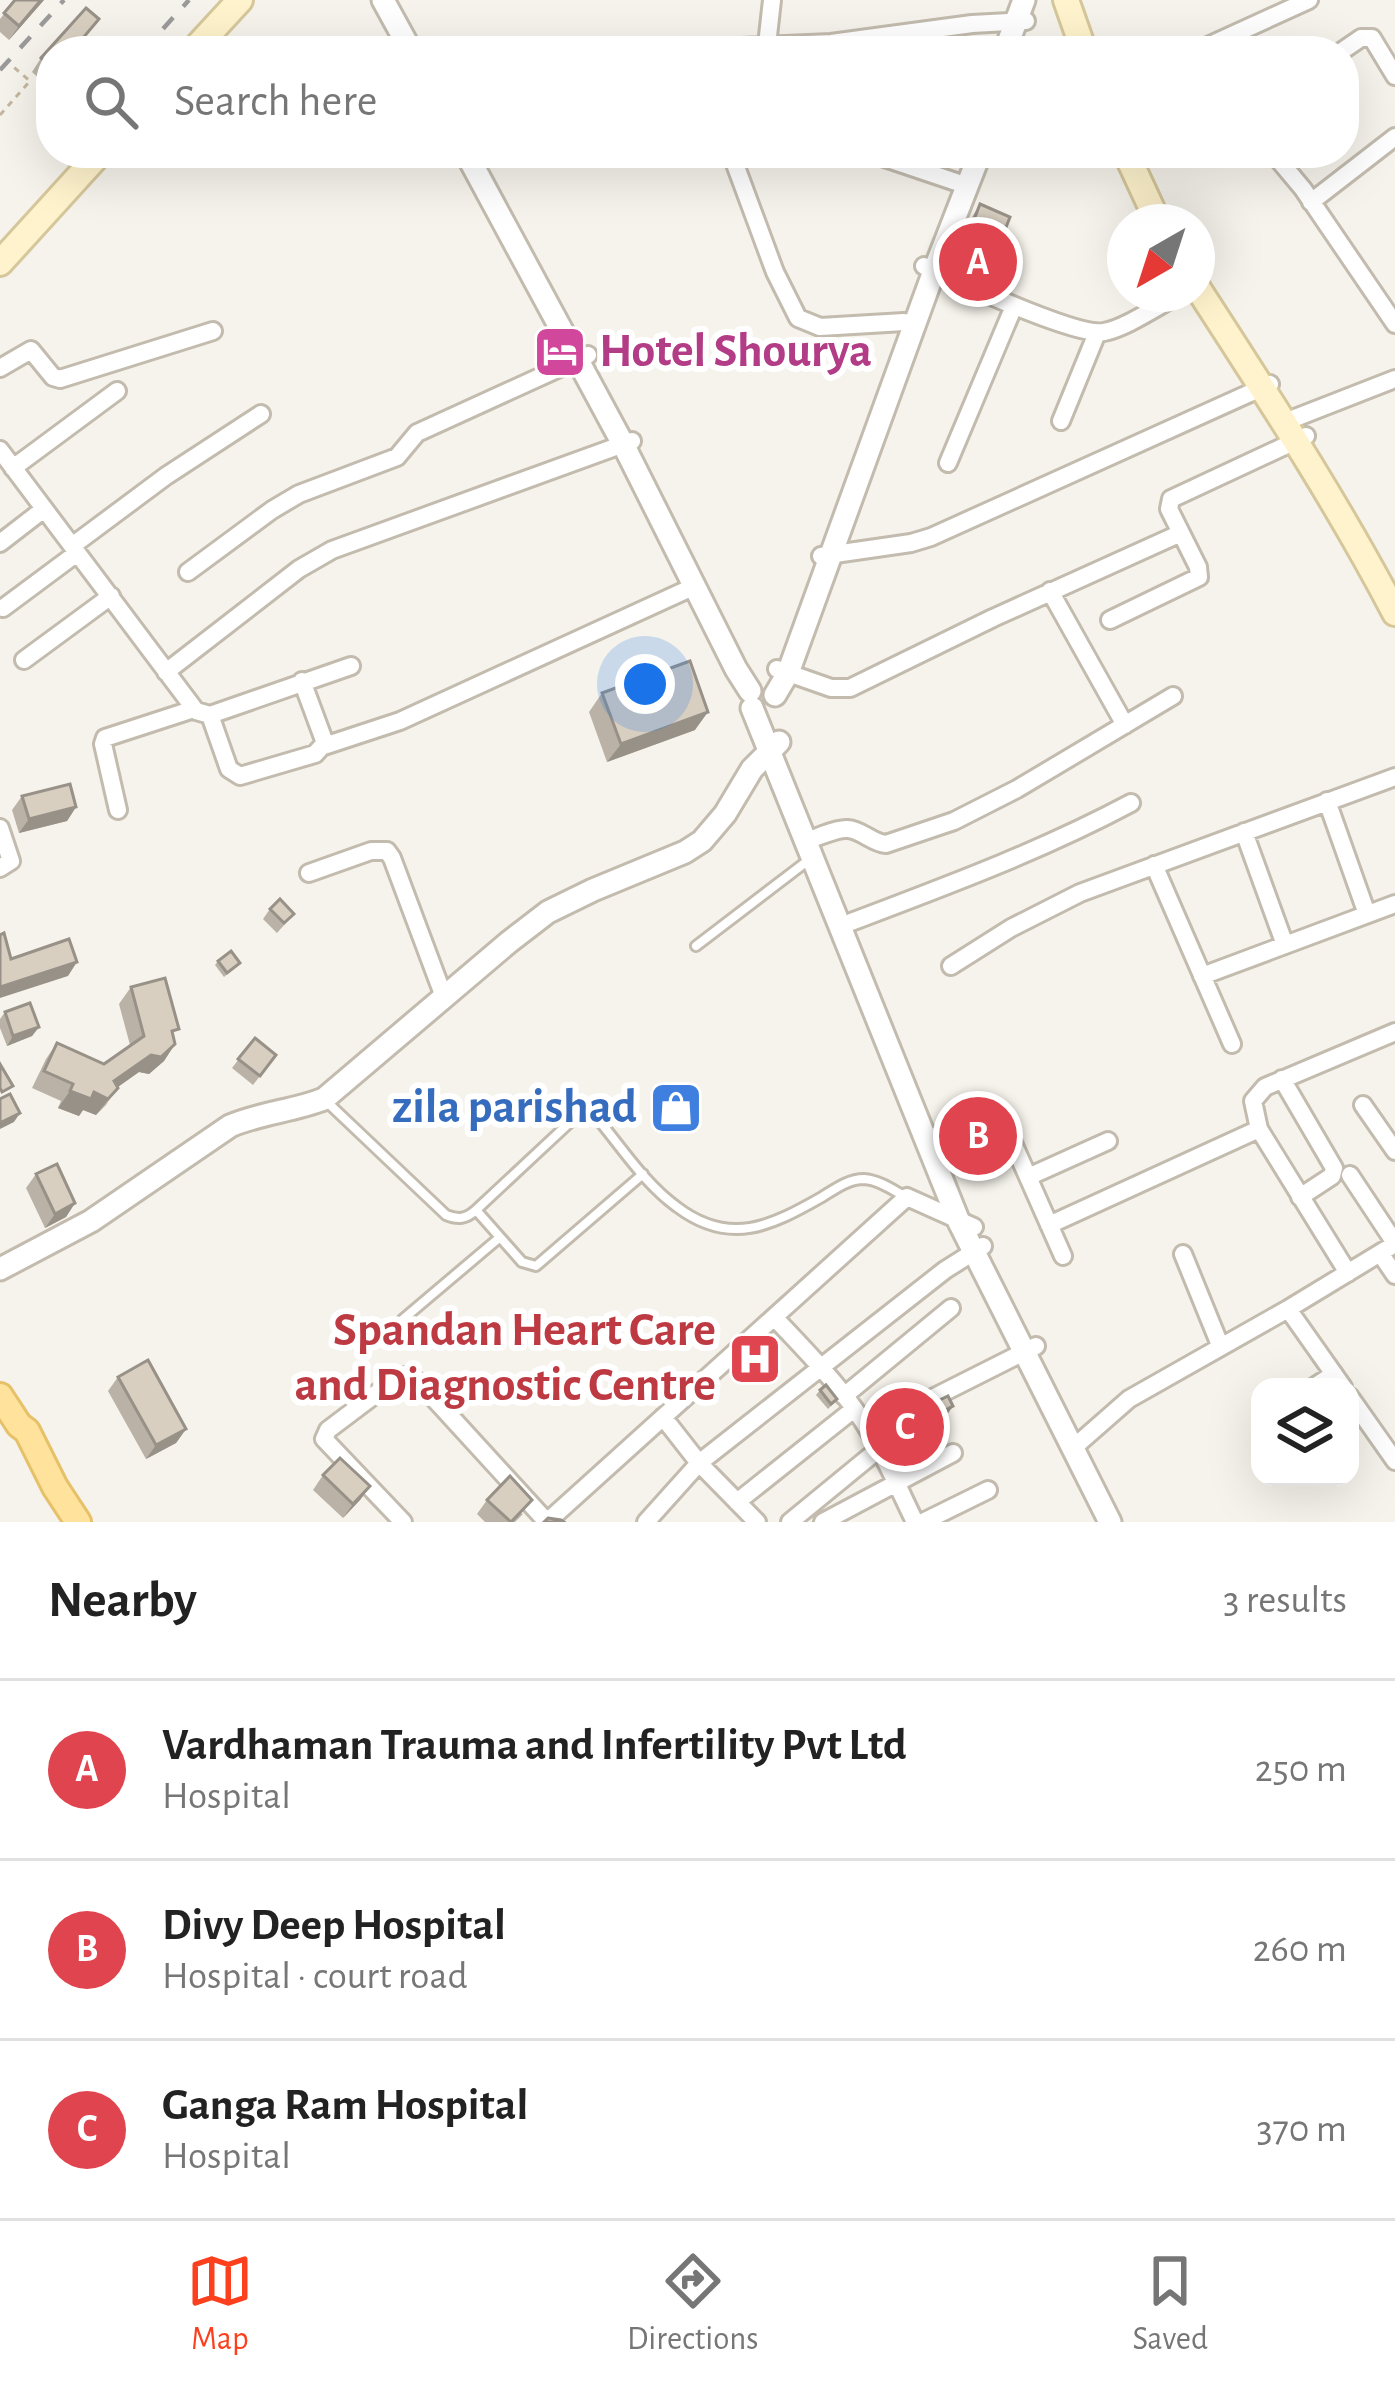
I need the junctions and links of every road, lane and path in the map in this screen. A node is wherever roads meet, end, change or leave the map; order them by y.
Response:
1 (240, 0) edge
2 (383, 0) edge
3 (398, 0) edge
4 (772, 0) edge
5 (1066, 0) edge
6 (1083, 0) edge
7 (1310, 0) edge
8 (1026, 11) edge
9 (207, 36) edge
10 (403, 36) edge
11 (417, 36) edge
12 (768, 36) edge
13 (880, 36) edge
14 (1079, 36) edge
15 (1092, 36) edge
16 (1230, 36) edge
17 (1359, 39) edge
18 (10, 64) dead end
19 (1395, 76) edge
20 (0, 115) edge
21 (1395, 137) edge
22 (1359, 165) edge
23 (86, 168) edge
24 (475, 168) edge
25 (487, 168) edge
26 (737, 168) edge
27 (914, 168) edge
28 (961, 168) edge
29 (973, 168) edge
30 (1133, 168) edge
31 (1146, 168) edge
32 (1285, 168) edge
33 (1355, 168) edge
34 (956, 182) junction
35 (1311, 202) junction
36 (1150, 204) edge
37 (1163, 204) edge
38 (0, 263) edge
39 (929, 268) junction
40 (1215, 296) edge
41 (1014, 306) junction
42 (1146, 312) edge
43 (1215, 312) edge
44 (904, 322) junction
45 (1395, 324) edge
46 (213, 331) dead end
47 (1096, 333) junction
48 (583, 358) junction
49 (0, 368) edge
50 (1395, 379) edge
51 (1267, 385) junction
52 (117, 391) dead end
53 (261, 414) dead end
54 (1061, 421) dead end
55 (1299, 431) junction
56 (628, 442) junction
57 (0, 450) edge
58 (948, 464) dead end
59 (14, 467) junction
60 (44, 509) junction
61 (1181, 533) junction
62 (0, 543) edge
63 (75, 550) junction
64 (826, 555) junction
65 (188, 572) dead end
66 (695, 586) junction
67 (1395, 587) edge
68 (1050, 591) junction
69 (111, 596) junction
70 (3, 608) dead end
71 (1395, 613) edge
72 (1110, 620) dead end
73 (24, 660) dead end
74 (351, 666) dead end
75 (166, 672) junction
76 (302, 681) junction
77 (767, 690) junction
78 (1173, 696) dead end
79 (202, 712) junction
80 (1125, 724) junction
81 (324, 746) junction
82 (774, 746) junction
83 (1395, 777) edge
84 (1327, 800) junction
85 (1131, 803) dead end
86 (118, 810) dead end
87 (0, 828) edge
88 (1244, 832) junction
89 (814, 847) junction
90 (1154, 865) junction
91 (0, 868) edge
92 (310, 873) dead end
93 (1382, 909) edge
94 (851, 922) junction
95 (1395, 926) edge
96 (1285, 945) junction
97 (696, 946) dead end
98 (951, 966) dead end
99 (1202, 976) junction
100 (444, 997) junction
101 (1395, 1032) edge
102 (1232, 1044) dead end
103 (1282, 1078) junction
104 (324, 1099) junction
105 (1363, 1106) dead end
106 (1259, 1129) junction
107 (932, 1137) junction
108 (1108, 1142) dead end
109 (1395, 1151) edge
110 (643, 1174) junction
111 (1350, 1174) dead end
112 (1028, 1178) junction
113 (908, 1197) junction
114 (1300, 1197) junction
115 (476, 1210) junction
116 (1048, 1225) junction
117 (972, 1237) junction
118 (499, 1238) junction
119 (1390, 1247) edge
120 (1183, 1254) dead end
121 (1063, 1256) dead end
122 (0, 1269) edge
123 (1348, 1274) junction
124 (1395, 1275) edge
125 (951, 1308) dead end
126 (1288, 1309) junction
127 (774, 1317) junction
128 (402, 1320) dead end
129 (1220, 1346) junction
130 (1030, 1350) junction
131 (822, 1368) junction
132 (1336, 1378) edge
133 (2, 1396) edge
134 (849, 1402) junction
135 (1359, 1410) edge
136 (663, 1418) junction
137 (868, 1430) junction
138 (1078, 1444) junction
139 (879, 1449) junction
140 (953, 1453) dead end
141 (1395, 1461) edge
142 (699, 1463) junction
143 (896, 1482) junction
144 (988, 1490) dead end
145 (737, 1502) junction
146 (73, 1521) edge
147 (403, 1522) edge
148 (547, 1522) edge
149 (646, 1522) edge
150 (757, 1522) edge
151 (790, 1522) edge
152 (823, 1522) edge
153 (919, 1522) edge
154 (1110, 1522) edge
155 (1124, 1522) edge

1 - 9 main road
2 - 10 street
3 - 11 street
4 - 12 street
5 - 14 main road
6 - 15 main road
7 - 16 street
8 - 13 street
17 - 19 street
18 - 20 path
21 - 22 street
23 - 38 main road
24 - 48 street
25 - 48 street
26 - 44 street
27 - 34 street
28 - 34 street
29 - 39 street
30 - 36 main road
31 - 37 main road
32 - 35 street
33 - 35 street
34 - 39 street
35 - 45 street
39 - 41 street
39 - 44 street
39 - 64 street
40 - 51 main road
41 - 47 street
41 - 58 street
42 - 47 street
43 - 51 main road
44 - 64 street
46 - 49 street
47 - 54 street
48 - 56 street
48 - 65 street
50 - 55 street
51 - 55 main road
51 - 64 street
52 - 59 street
53 - 63 street
55 - 61 street
55 - 67 main road
55 - 71 main road
56 - 66 street
56 - 75 street
56 - 77 street
57 - 59 street
59 - 60 street
60 - 62 street
60 - 63 street
61 - 68 street
61 - 72 street
63 - 69 street
63 - 70 street
64 - 77 street
66 - 77 street
66 - 81 street
68 - 77 street
68 - 80 street
69 - 73 street
69 - 75 street
74 - 76 street
75 - 79 street
76 - 79 street
76 - 81 street
77 - 82 street
78 - 80 street
79 - 81 street
79 - 86 street
80 - 89 street
82 - 89 street
82 - 100 street
83 - 84 street
84 - 88 street
84 - 93 street
85 - 94 street
87 - 91 street
88 - 90 street
88 - 96 street
89 - 94 street
89 - 97 lane
89 - 107 street
90 - 98 street
90 - 99 street
92 - 100 street
93 - 95 street
93 - 96 street
94 - 107 street
96 - 99 street
99 - 102 street
100 - 104 street
101 - 103 street
103 - 106 street
103 - 114 street
104 - 115 lane
104 - 122 street
105 - 109 street
106 - 114 street
106 - 116 street
107 - 112 street
107 - 117 street
108 - 112 street
110 - 113 lane
110 - 115 lane
110 - 118 lane
111 - 119 street
112 - 116 street
113 - 117 street
113 - 127 street
114 - 123 street
115 - 118 lane
116 - 121 street
117 - 130 street
117 - 131 street
118 - 128 lane
119 - 123 street
119 - 124 street
120 - 129 street
123 - 126 street
125 - 134 street
126 - 129 street
126 - 132 street
127 - 131 street
127 - 136 street
129 - 138 street
130 - 137 street
130 - 138 street
131 - 134 street
131 - 142 street
133 - 146 main road
134 - 137 street
134 - 145 street
135 - 141 street
136 - 142 street
136 - 148 street
137 - 139 street
138 - 154 street
138 - 155 street
139 - 143 street
139 - 151 street
140 - 143 street
142 - 145 street
142 - 149 street
143 - 152 street
143 - 153 street
144 - 153 street
145 - 150 street
147 - 148 street

